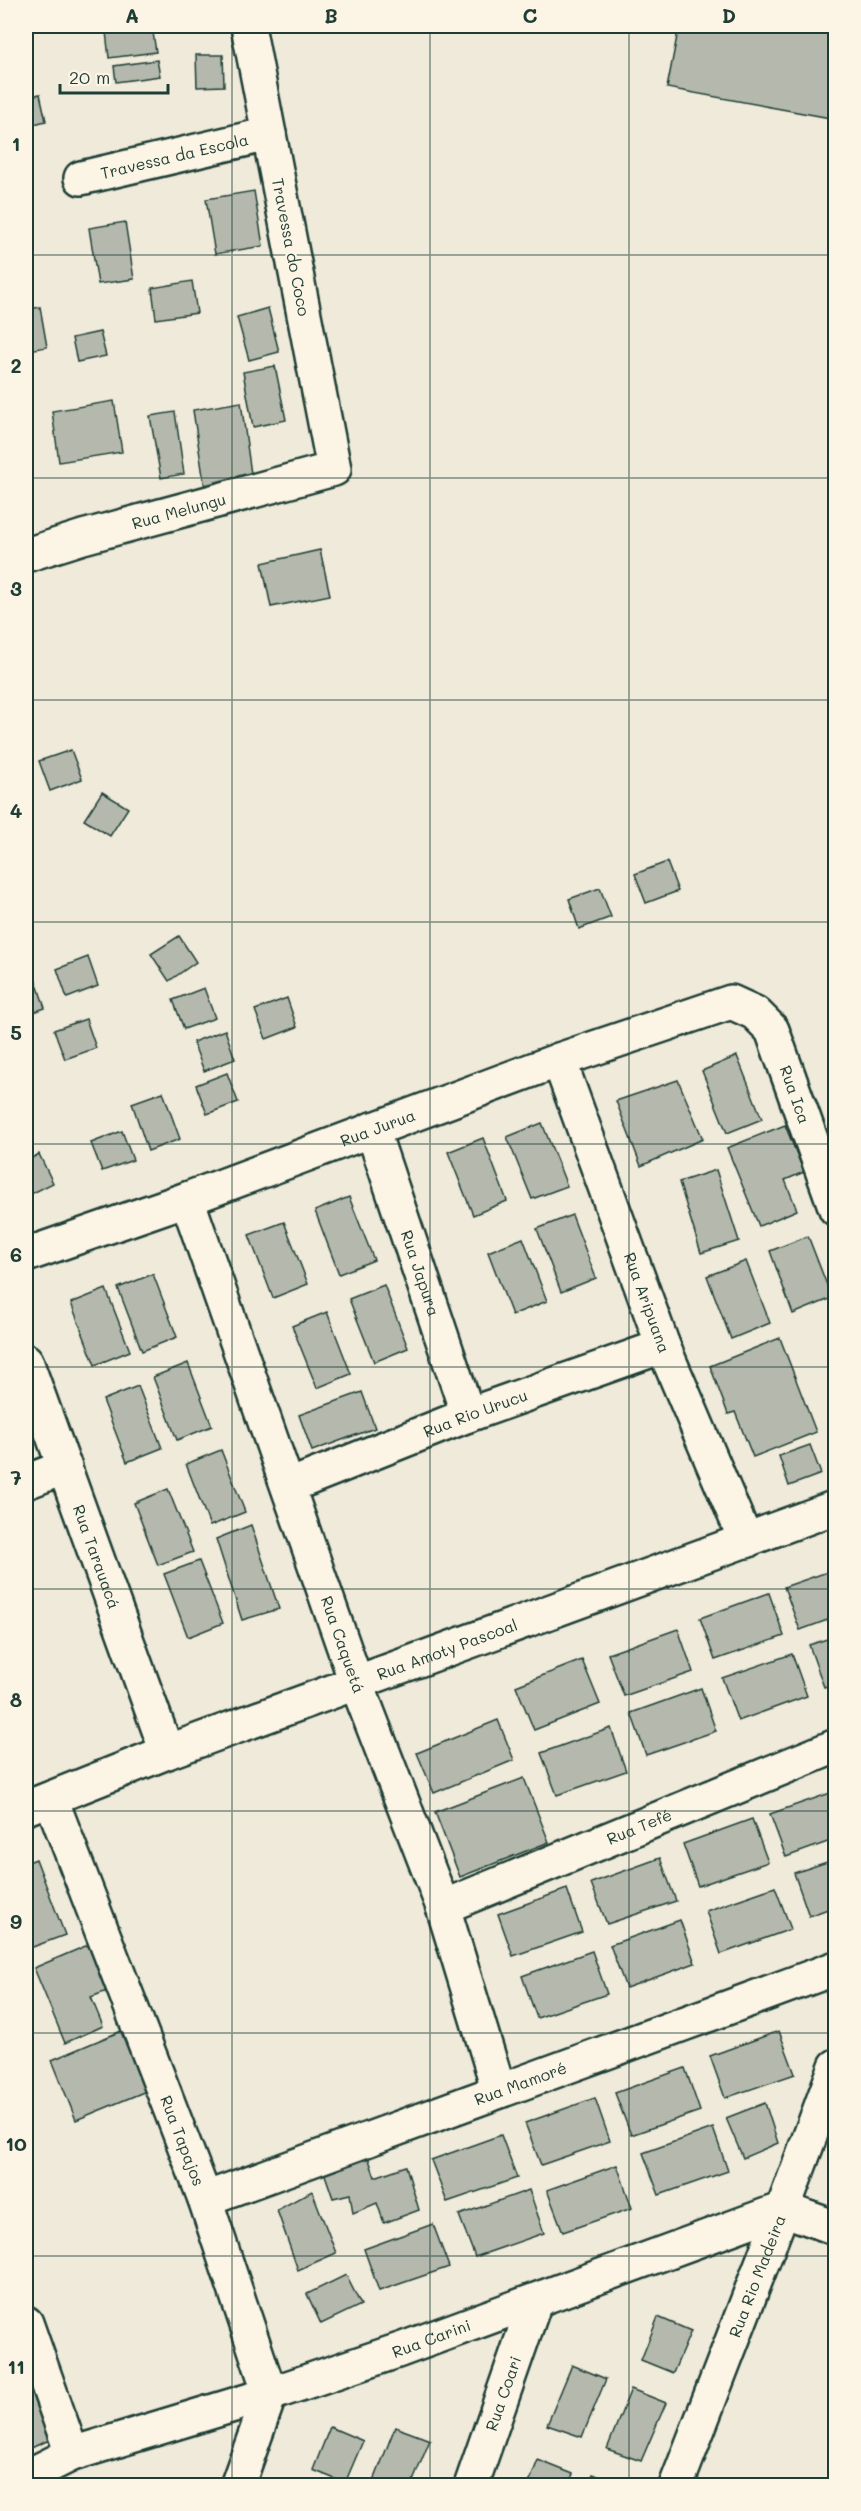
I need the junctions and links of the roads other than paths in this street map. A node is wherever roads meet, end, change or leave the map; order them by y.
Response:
1 (248, 26) edge
2 (269, 134) junction
3 (81, 178) dead end
4 (334, 469) joint
5 (26, 555) edge
6 (731, 1002) joint
7 (559, 1060) junction
8 (372, 1129) junction
9 (187, 1199) junction
10 (836, 1209) edge
11 (26, 1255) edge
12 (663, 1346) junction
13 (26, 1361) edge
14 (468, 1415) junction
15 (65, 1467) junction
16 (26, 1482) edge
17 (289, 1486) junction
18 (836, 1507) edge
19 (746, 1541) junction
20 (356, 1682) junction
21 (836, 1746) edge
22 (167, 1752) junction
23 (38, 1804) edge
24 (443, 1907) junction
25 (836, 1968) edge
26 (836, 2066) edge
27 (500, 2091) junction
28 (205, 2199) junction
29 (783, 2209) junction
30 (836, 2228) edge
31 (535, 2302) junction
32 (26, 2323) edge
33 (270, 2394) junction
34 (72, 2454) junction
35 (26, 2477) edge
36 (237, 2486) edge
37 (471, 2486) edge
38 (676, 2486) edge

1 - 2 street, Travessa do Coco
2 - 3 street, Travessa da Escola
2 - 4 street, Travessa do Coco
4 - 5 street, Rua Melungu
6 - 7 street, Rua Jurua
6 - 10 street, Rua Ica
7 - 8 street, Rua Jurua
7 - 12 street, Rua Aripuana
8 - 9 street, Rua Jurua
8 - 14 street, Rua Japura
9 - 11 street, Rua Jurua
9 - 17 street, Rua Caquetá
12 - 14 street, Rua Rio Urucu
12 - 19 street, Rua Aripuana
13 - 15 street, Rua Tarauacá
14 - 17 street, Rua Rio Urucu
15 - 16 street
15 - 22 street, Rua Tarauacá
17 - 20 street, Rua Caquetá
18 - 19 street, Rua Amoty Pascoal
19 - 20 street, Rua Amoty Pascoal
20 - 22 street, Rua Amoty Pascoal
20 - 24 street, Rua Caquetá
21 - 24 street, Rua Tefé
22 - 23 street, Rua Amoty Pascoal
23 - 28 street, Rua Tapajos
24 - 27 street, Rua Caquetá
25 - 27 street, Rua Mamoré
26 - 29 street, Rua Rio Madeira
27 - 28 street, Rua Mamoré
28 - 33 street, Rua Tapajos
29 - 30 street
29 - 31 street, Rua Carini
29 - 38 street, Rua Rio Madeira
31 - 33 street, Rua Carini
31 - 37 street, Rua Coari
32 - 34 street
33 - 34 street, Rua Carini
33 - 36 street
34 - 35 street, Rua Carini

